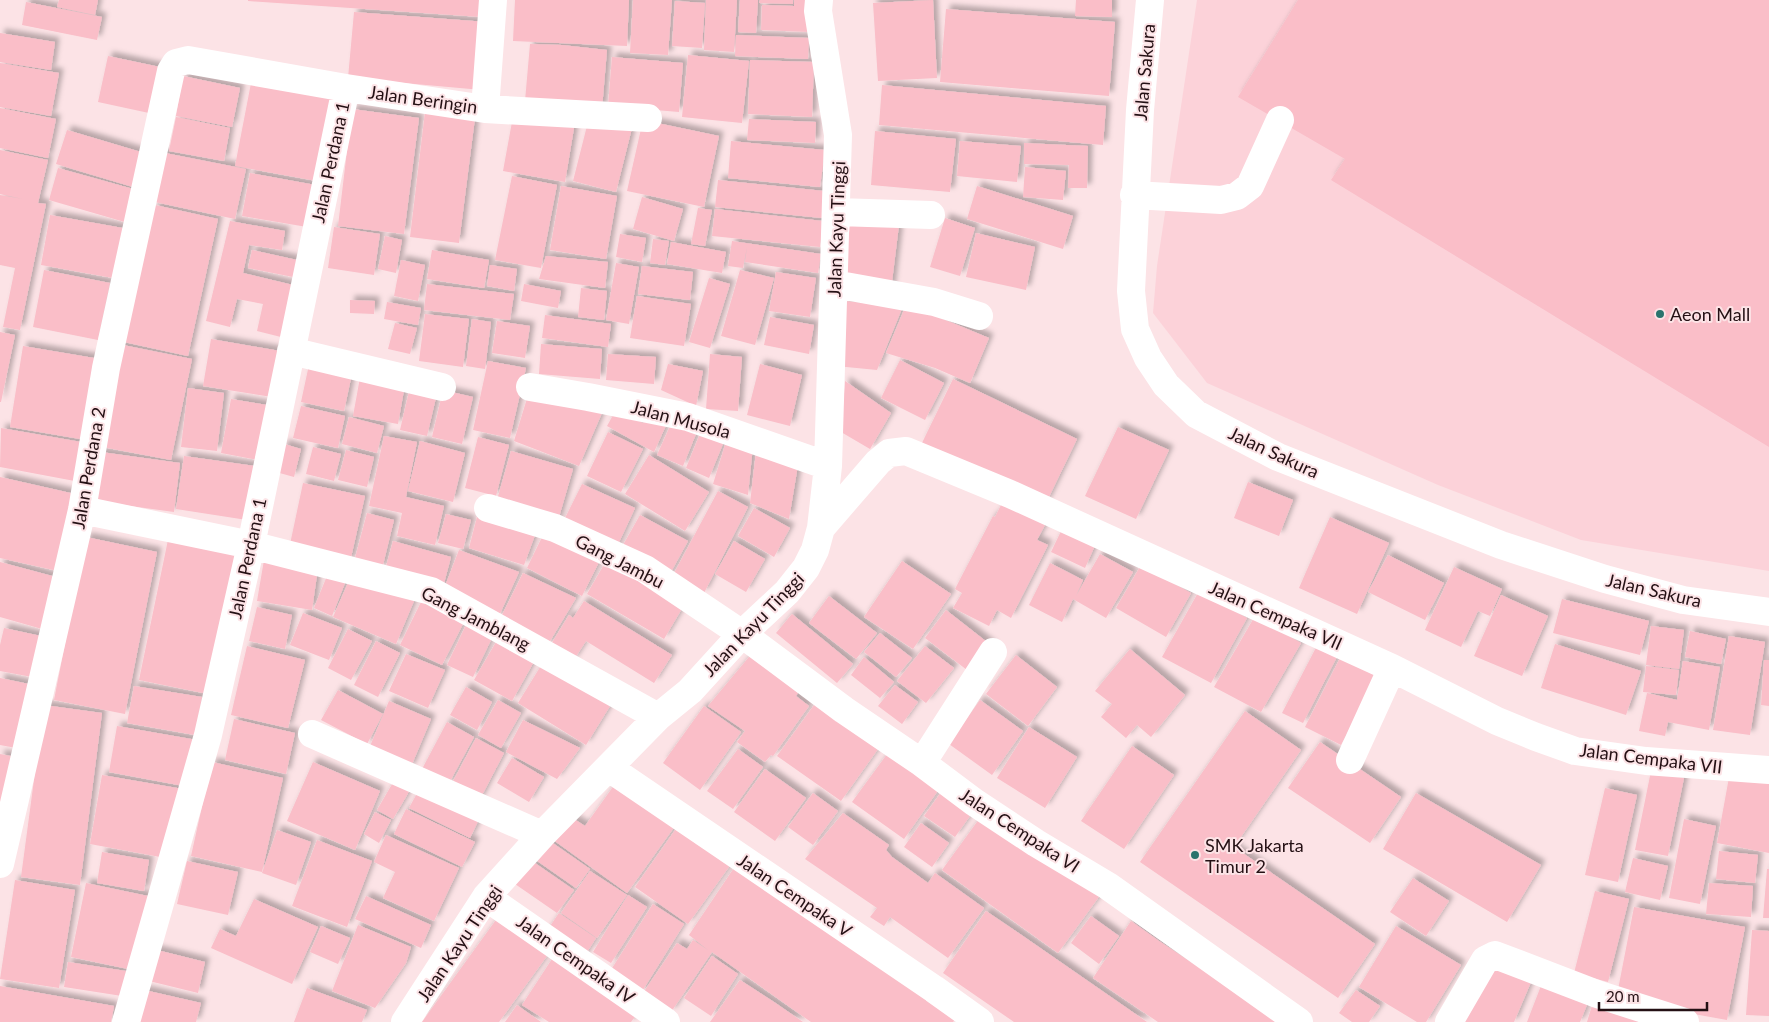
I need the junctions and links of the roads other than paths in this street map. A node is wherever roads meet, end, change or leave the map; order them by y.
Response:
1 (493, 0) edge
2 (818, 0) edge
3 (1150, 0) edge
4 (171, 71) joint
5 (346, 88) junction
6 (485, 109) junction
7 (648, 118) dead end
8 (1280, 120) dead end
9 (1134, 195) junction
10 (837, 212) junction
11 (931, 214) dead end
12 (834, 284) junction
13 (979, 316) dead end
14 (291, 351) junction
15 (442, 387) dead end
16 (530, 387) dead end
17 (828, 466) junction
18 (488, 508) dead end
19 (82, 510) junction
20 (821, 528) junction
21 (251, 545) junction
22 (1769, 612) edge
23 (742, 634) junction
24 (993, 652) dead end
25 (1392, 668) junction
26 (658, 717) junction
27 (312, 734) dead end
28 (1350, 760) dead end
29 (922, 763) junction
30 (609, 768) junction
31 (1769, 770) edge
32 (542, 835) junction
33 (0, 864) edge
34 (486, 896) junction
35 (126, 1022) edge
36 (405, 1022) edge
37 (666, 1022) edge
38 (980, 1022) edge
39 (1299, 1022) edge
40 (1449, 1022) edge
41 (1685, 1022) edge

1 - 6 street, Jalan Beringin
2 - 10 street, Jalan Kayu Tinggi
3 - 9 street, Jalan Sakura
4 - 5 street, Jalan Beringin
4 - 19 street, Jalan Perdana 2
5 - 6 street, Jalan Beringin
5 - 14 street, Jalan Perdana 1
6 - 7 street
8 - 9 street
9 - 22 street, Jalan Sakura
10 - 11 street
10 - 12 street, Jalan Kayu Tinggi
12 - 13 street
12 - 17 street, Jalan Kayu Tinggi
14 - 15 street
14 - 21 street, Jalan Perdana 1
16 - 17 street, Jalan Musola
17 - 20 street, Jalan Kayu Tinggi
18 - 23 street, Gang Jambu
19 - 21 street, Gang Jamblang
19 - 33 street, Jalan Perdana 2
20 - 23 street, Jalan Kayu Tinggi
20 - 25 street, Jalan Cempaka VII
21 - 26 street, Gang Jamblang
21 - 35 street, Jalan Perdana 1
23 - 26 street, Jalan Kayu Tinggi
23 - 29 street, Jalan Cempaka VI
24 - 29 street
25 - 28 street
25 - 31 street, Jalan Cempaka VII
26 - 30 street, Jalan Kayu Tinggi
27 - 32 street
29 - 39 street, Jalan Cempaka VI
30 - 32 street, Jalan Kayu Tinggi
30 - 38 street, Jalan Cempaka V
32 - 34 street, Jalan Kayu Tinggi
34 - 36 street, Jalan Kayu Tinggi
34 - 37 street, Jalan Cempaka IV
40 - 41 street

